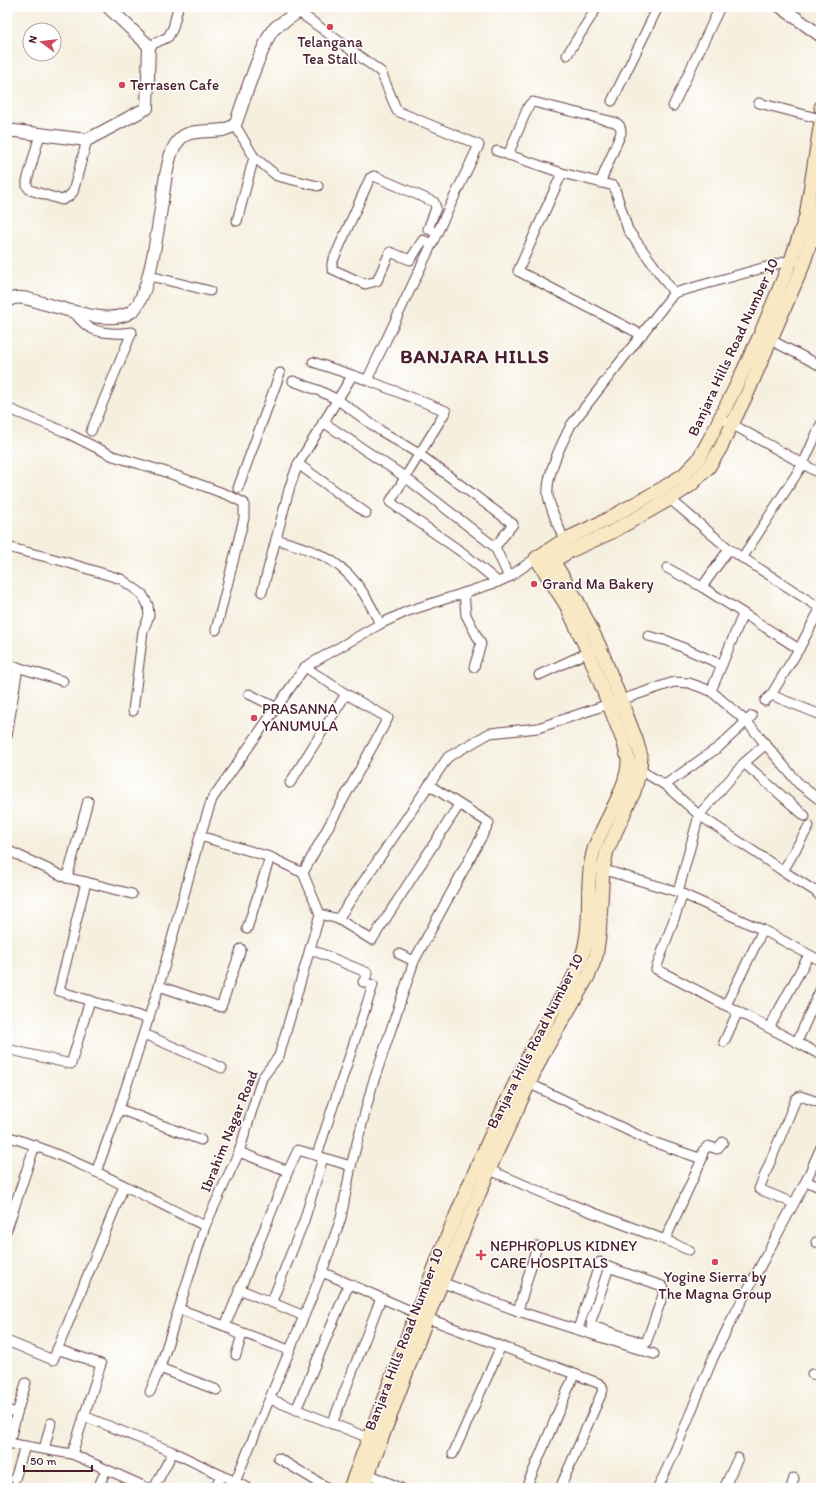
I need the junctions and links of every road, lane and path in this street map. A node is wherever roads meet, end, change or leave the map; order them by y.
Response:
1 (108, 7) edge
2 (178, 7) edge
3 (597, 7) edge
4 (658, 7) edge
5 (720, 7) edge
6 (781, 7) edge
7 (301, 10) edge
8 (821, 36) edge
9 (150, 46) junction
10 (567, 55) dead end
11 (612, 100) dead end
12 (759, 104) dead end
13 (673, 106) dead end
14 (821, 120) edge
15 (235, 125) junction
16 (7, 130) edge
17 (40, 134) junction
18 (87, 140) junction
19 (497, 151) dead end
20 (508, 155) junction
21 (254, 157) junction
22 (562, 172) junction
23 (600, 183) junction
24 (318, 186) dead end
25 (821, 203) edge
26 (237, 221) dead end
27 (437, 233) junction
28 (816, 242) edge
29 (432, 244) junction
30 (791, 260) junction
31 (804, 264) junction
32 (150, 276) junction
33 (210, 291) dead end
34 (674, 293) junction
35 (7, 301) edge
36 (73, 311) junction
37 (642, 335) junction
38 (766, 337) junction
39 (313, 362) dead end
40 (821, 366) edge
41 (280, 373) dead end
42 (352, 376) junction
43 (367, 380) junction
44 (293, 381) dead end
45 (338, 400) junction
46 (7, 408) edge
47 (726, 420) junction
48 (323, 422) junction
49 (821, 424) edge
50 (91, 431) dead end
51 (419, 454) junction
52 (298, 464) junction
53 (803, 464) junction
54 (821, 474) edge
55 (405, 477) junction
56 (238, 488) dead end
57 (670, 499) junction
58 (366, 513) dead end
59 (276, 539) junction
60 (564, 540) junction
61 (7, 547) edge
62 (495, 547) junction
63 (729, 549) junction
64 (742, 558) junction
65 (545, 559) junction
66 (667, 568) dead end
67 (509, 576) junction
68 (498, 582) junction
69 (702, 587) junction
70 (262, 592) dead end
71 (464, 593) junction
72 (821, 608) edge
73 (743, 614) junction
74 (380, 624) junction
75 (216, 630) dead end
76 (648, 636) dead end
77 (799, 649) junction
78 (594, 650) junction
79 (7, 664) edge
80 (722, 665) junction
81 (18, 667) junction
82 (474, 667) dead end
83 (306, 668) junction
84 (539, 675) dead end
85 (63, 681) dead end
86 (711, 690) junction
87 (248, 694) dead end
88 (346, 694) junction
89 (615, 702) junction
90 (277, 708) junction
91 (133, 712) dead end
92 (821, 715) edge
93 (749, 719) junction
94 (7, 736) edge
95 (766, 744) junction
96 (744, 763) junction
97 (640, 770) junction
98 (290, 783) dead end
99 (429, 785) junction
100 (665, 785) junction
101 (88, 801) dead end
102 (821, 801) edge
103 (459, 805) junction
104 (699, 815) junction
105 (805, 816) dead end
106 (809, 826) dead end
107 (200, 836) junction
108 (7, 850) edge
109 (270, 857) junction
110 (589, 866) junction
111 (602, 869) junction
112 (783, 871) junction
113 (302, 873) junction
114 (67, 878) junction
115 (86, 882) junction
116 (681, 893) junction
117 (132, 894) dead end
118 (821, 897) edge
119 (320, 914) junction
120 (338, 919) junction
121 (247, 929) dead end
122 (763, 930) junction
123 (240, 949) dead end
124 (310, 949) junction
125 (399, 954) dead end
126 (809, 955) junction
127 (414, 961) junction
128 (821, 961) edge
129 (159, 986) junction
130 (821, 988) edge
131 (90, 1000) junction
132 (726, 1005) junction
133 (738, 1011) junction
134 (149, 1018) junction
135 (769, 1028) junction
136 (144, 1034) junction
137 (724, 1042) dead end
138 (797, 1042) junction
139 (7, 1049) edge
140 (821, 1055) edge
141 (222, 1068) dead end
142 (523, 1081) junction
143 (821, 1103) edge
144 (119, 1109) junction
145 (7, 1136) edge
146 (201, 1140) dead end
147 (723, 1142) dead end
148 (35, 1145) junction
149 (821, 1147) edge
150 (239, 1152) junction
151 (320, 1156) junction
152 (702, 1159) junction
153 (351, 1166) junction
154 (483, 1168) junction
155 (288, 1171) junction
156 (96, 1172) junction
157 (806, 1181) junction
158 (124, 1186) junction
159 (821, 1188) edge
160 (794, 1203) junction
161 (205, 1226) junction
162 (7, 1229) edge
163 (665, 1240) junction
164 (537, 1246) dead end
165 (689, 1250) dead end
166 (609, 1267) junction
167 (322, 1272) junction
168 (442, 1282) junction
169 (349, 1284) junction
170 (239, 1289) junction
171 (381, 1298) junction
172 (272, 1301) junction
173 (518, 1311) junction
174 (178, 1312) junction
175 (304, 1316) junction
176 (422, 1316) junction
177 (225, 1326) junction
178 (578, 1329) junction
179 (603, 1333) junction
180 (7, 1341) edge
181 (501, 1346) junction
182 (57, 1349) junction
183 (289, 1350) junction
184 (654, 1354) dead end
185 (236, 1355) dead end
186 (160, 1368) junction
187 (574, 1374) junction
188 (26, 1383) dead end
189 (217, 1390) dead end
190 (150, 1392) dead end
191 (270, 1399) junction
192 (7, 1410) edge
193 (296, 1410) junction
194 (18, 1413) junction
195 (84, 1416) junction
196 (51, 1423) dead end
197 (332, 1424) junction
198 (369, 1438) junction
199 (8, 1443) edge
200 (25, 1446) junction
201 (44, 1449) junction
202 (173, 1452) junction
203 (72, 1454) junction
204 (453, 1454) dead end
205 (278, 1458) dead end
206 (738, 1458) dead end
207 (106, 1470) junction
208 (369, 1474) junction
209 (221, 1475) junction
210 (794, 1478) dead end
211 (15, 1479) dead end
212 (235, 1482) junction
213 (98, 1488) edge
214 (148, 1488) edge
215 (154, 1488) edge
216 (215, 1488) edge
217 (248, 1488) edge
218 (328, 1488) edge
219 (350, 1488) edge
220 (363, 1488) edge
221 (401, 1488) edge
222 (526, 1488) edge
223 (560, 1488) edge
224 (658, 1488) edge
225 (724, 1488) edge
226 (792, 1488) edge

1 - 9 street
2 - 9 street
3 - 10 street
4 - 11 street
5 - 13 street
6 - 8 street
7 - 15 street
7 - 27 street
9 - 18 street
12 - 14 street
14 - 30 main road, Banjara Hills Road Number 10
15 - 21 street
15 - 32 street
16 - 17 street
17 - 18 street
17 - 18 street
19 - 20 street
20 - 22 street
20 - 23 street
21 - 24 street
21 - 26 street
22 - 23 street
22 - 37 street
23 - 34 street
25 - 28 main road, Banjara Hills Road Number 10
27 - 29 street
27 - 29 street
28 - 31 main road, Banjara Hills Road Number 10
29 - 43 street
30 - 31 street
30 - 34 street
30 - 38 main road, Banjara Hills Road Number 10
31 - 38 main road, Banjara Hills Road Number 10
32 - 33 street
32 - 36 street
34 - 37 street
35 - 36 street
36 - 50 street
37 - 60 street
38 - 40 street
38 - 47 main road, Banjara Hills Road Number 10
39 - 42 street
41 - 56 street
42 - 43 street
42 - 45 street
43 - 51 street
44 - 45 street
45 - 48 street
45 - 51 street
46 - 75 street
47 - 53 street
47 - 57 main road, Banjara Hills Road Number 10
47 - 60 main road, Banjara Hills Road Number 10
48 - 52 street
48 - 55 street
49 - 53 street
51 - 55 street
51 - 62 street
52 - 58 street
52 - 59 street
53 - 54 street
53 - 64 street
55 - 62 street
55 - 68 street
57 - 63 street
57 - 65 main road, Banjara Hills Road Number 10
59 - 70 street
59 - 74 street
60 - 65 main road, Banjara Hills Road Number 10
61 - 91 street
62 - 67 street
63 - 64 street
63 - 69 street
64 - 72 street
65 - 67 street
65 - 78 main road, Banjara Hills Road Number 10
66 - 69 street
67 - 68 street
68 - 71 street
69 - 73 street
71 - 74 street
71 - 82 street
72 - 77 street
73 - 77 street
73 - 80 street
74 - 83 street
76 - 80 street
77 - 92 street
78 - 84 street
78 - 89 main road, Banjara Hills Road Number 10
79 - 81 street
80 - 86 street
81 - 85 street
81 - 94 street
83 - 88 street
83 - 90 street
86 - 89 street
86 - 93 street
87 - 90 street
88 - 98 street
88 - 113 street
89 - 97 main road, Banjara Hills Road Number 10
89 - 99 street
89 - 110 main road, Banjara Hills Road Number 10
90 - 107 street
93 - 95 street
93 - 100 street
95 - 96 street
95 - 102 street
96 - 104 street
96 - 105 street
97 - 100 street
97 - 111 main road, Banjara Hills Road Number 10
99 - 103 street
99 - 120 street
100 - 104 street
101 - 114 street
103 - 120 street
103 - 127 street
104 - 112 street
104 - 116 street
106 - 112 street
107 - 109 street
107 - 129 street
108 - 114 street
109 - 113 street
109 - 121 street
110 - 111 street
110 - 142 main road, Banjara Hills Road Number 10
111 - 116 street
111 - 142 main road, Banjara Hills Road Number 10
112 - 118 street
113 - 119 street
114 - 115 street
115 - 117 street
115 - 131 street
116 - 122 street
116 - 132 street
119 - 120 street
119 - 124 street, Ibrahim Nagar Road
122 - 126 street
122 - 132 street
123 - 129 street
124 - 150 street, Ibrahim Nagar Road
124 - 151 street
125 - 127 street
126 - 128 street
126 - 135 street
127 - 153 street
129 - 134 street
130 - 138 street
131 - 134 street
131 - 139 street
132 - 133 street
133 - 135 street
133 - 137 street
134 - 136 street
135 - 138 street
136 - 141 street
136 - 144 street
138 - 140 street
142 - 152 street
142 - 154 main road, Banjara Hills Road Number 10
143 - 160 street
144 - 146 street
144 - 156 street
145 - 148 street
147 - 152 street
148 - 156 street
148 - 162 street
149 - 157 street
150 - 155 street
150 - 161 street, Ibrahim Nagar Road
151 - 153 street
151 - 155 street
151 - 172 street
152 - 163 street
153 - 167 street
154 - 163 street
154 - 168 main road, Banjara Hills Road Number 10
154 - 176 main road, Banjara Hills Road Number 10
155 - 170 street
156 - 158 street
157 - 159 street
157 - 160 street
158 - 161 street
158 - 182 street
160 - 224 street
161 - 174 street, Ibrahim Nagar Road
163 - 165 street
164 - 173 street
166 - 178 street
166 - 179 street
166 - 179 street
167 - 169 street
167 - 175 street
168 - 173 street
168 - 176 main road, Banjara Hills Road Number 10
169 - 171 street
169 - 193 street
170 - 172 street
170 - 177 street
171 - 176 street
171 - 197 street
172 - 175 street
173 - 178 street
174 - 177 street
174 - 185 street
174 - 186 street, Ibrahim Nagar Road
175 - 183 street
176 - 181 street
176 - 198 main road, Banjara Hills Road Number 10
176 - 208 main road, Banjara Hills Road Number 10
177 - 183 street
178 - 179 street
179 - 184 street
180 - 182 street
181 - 187 street
181 - 204 street
182 - 195 street
183 - 191 street
186 - 189 street
186 - 190 street, Ibrahim Nagar Road
187 - 222 street
187 - 223 street
188 - 194 street
191 - 193 street
191 - 212 street
192 - 194 street
193 - 197 street
194 - 199 street
195 - 202 street
195 - 203 street
196 - 201 street
197 - 198 street
198 - 219 main road, Banjara Hills Road Number 10
199 - 200 street
200 - 201 street
200 - 211 street
201 - 203 street
202 - 209 street
202 - 215 street
203 - 207 street
205 - 218 street
206 - 225 street
207 - 213 street
207 - 214 street
208 - 220 main road, Banjara Hills Road Number 10
208 - 221 street
209 - 212 street
209 - 216 street
210 - 226 street
212 - 217 street

